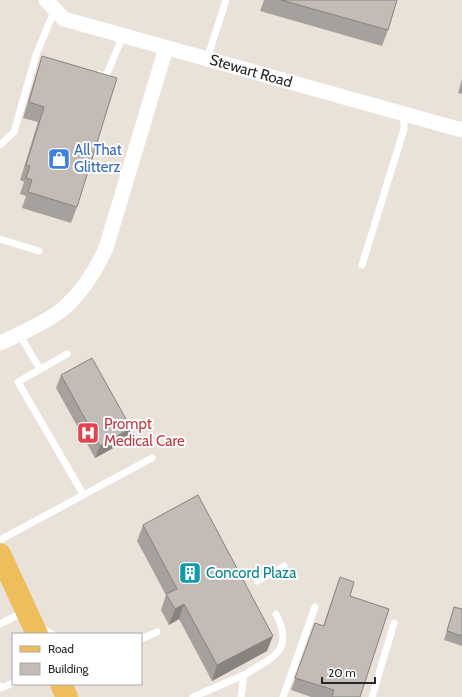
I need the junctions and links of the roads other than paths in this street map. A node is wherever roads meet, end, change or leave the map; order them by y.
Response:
1 (226, 0) edge
2 (50, 4) edge
3 (123, 36) junction
4 (166, 48) junction
5 (207, 59) junction
6 (92, 72) edge
7 (404, 114) junction
8 (462, 130) edge
9 (0, 145) edge
10 (0, 238) edge
11 (39, 251) dead end
12 (362, 265) dead end
13 (19, 334) junction
14 (0, 343) edge
15 (67, 354) dead end
16 (40, 369) junction
17 (152, 458) dead end
18 (83, 494) junction
19 (0, 540) edge
20 (2, 565) edge
21 (284, 566) dead end
22 (257, 581) dead end
23 (315, 607) dead end
24 (276, 614) dead end
25 (31, 621) edge
26 (394, 623) dead end
27 (0, 624) edge
28 (157, 632) dead end
29 (50, 633) edge
30 (142, 639) edge
31 (244, 675) junction
32 (12, 683) edge
33 (61, 685) edge
34 (0, 687) edge
35 (67, 697) edge
36 (193, 697) edge
37 (241, 697) edge
38 (283, 697) edge
39 (372, 697) edge

1 - 5 lane
2 - 3 street, Stewart Road
2 - 9 lane
3 - 4 street, Stewart Road
3 - 6 lane
4 - 5 street, Stewart Road
4 - 13 street
5 - 7 street, Stewart Road
7 - 8 street, Stewart Road
7 - 12 lane
10 - 11 lane
13 - 14 street
13 - 16 lane
15 - 16 lane
16 - 18 lane
17 - 18 lane
18 - 19 lane
20 - 25 main road
21 - 22 lane
23 - 38 lane
24 - 31 lane
25 - 27 lane
25 - 29 lane
26 - 39 lane
28 - 30 lane
31 - 36 lane
31 - 37 lane
32 - 34 lane
33 - 35 main road

